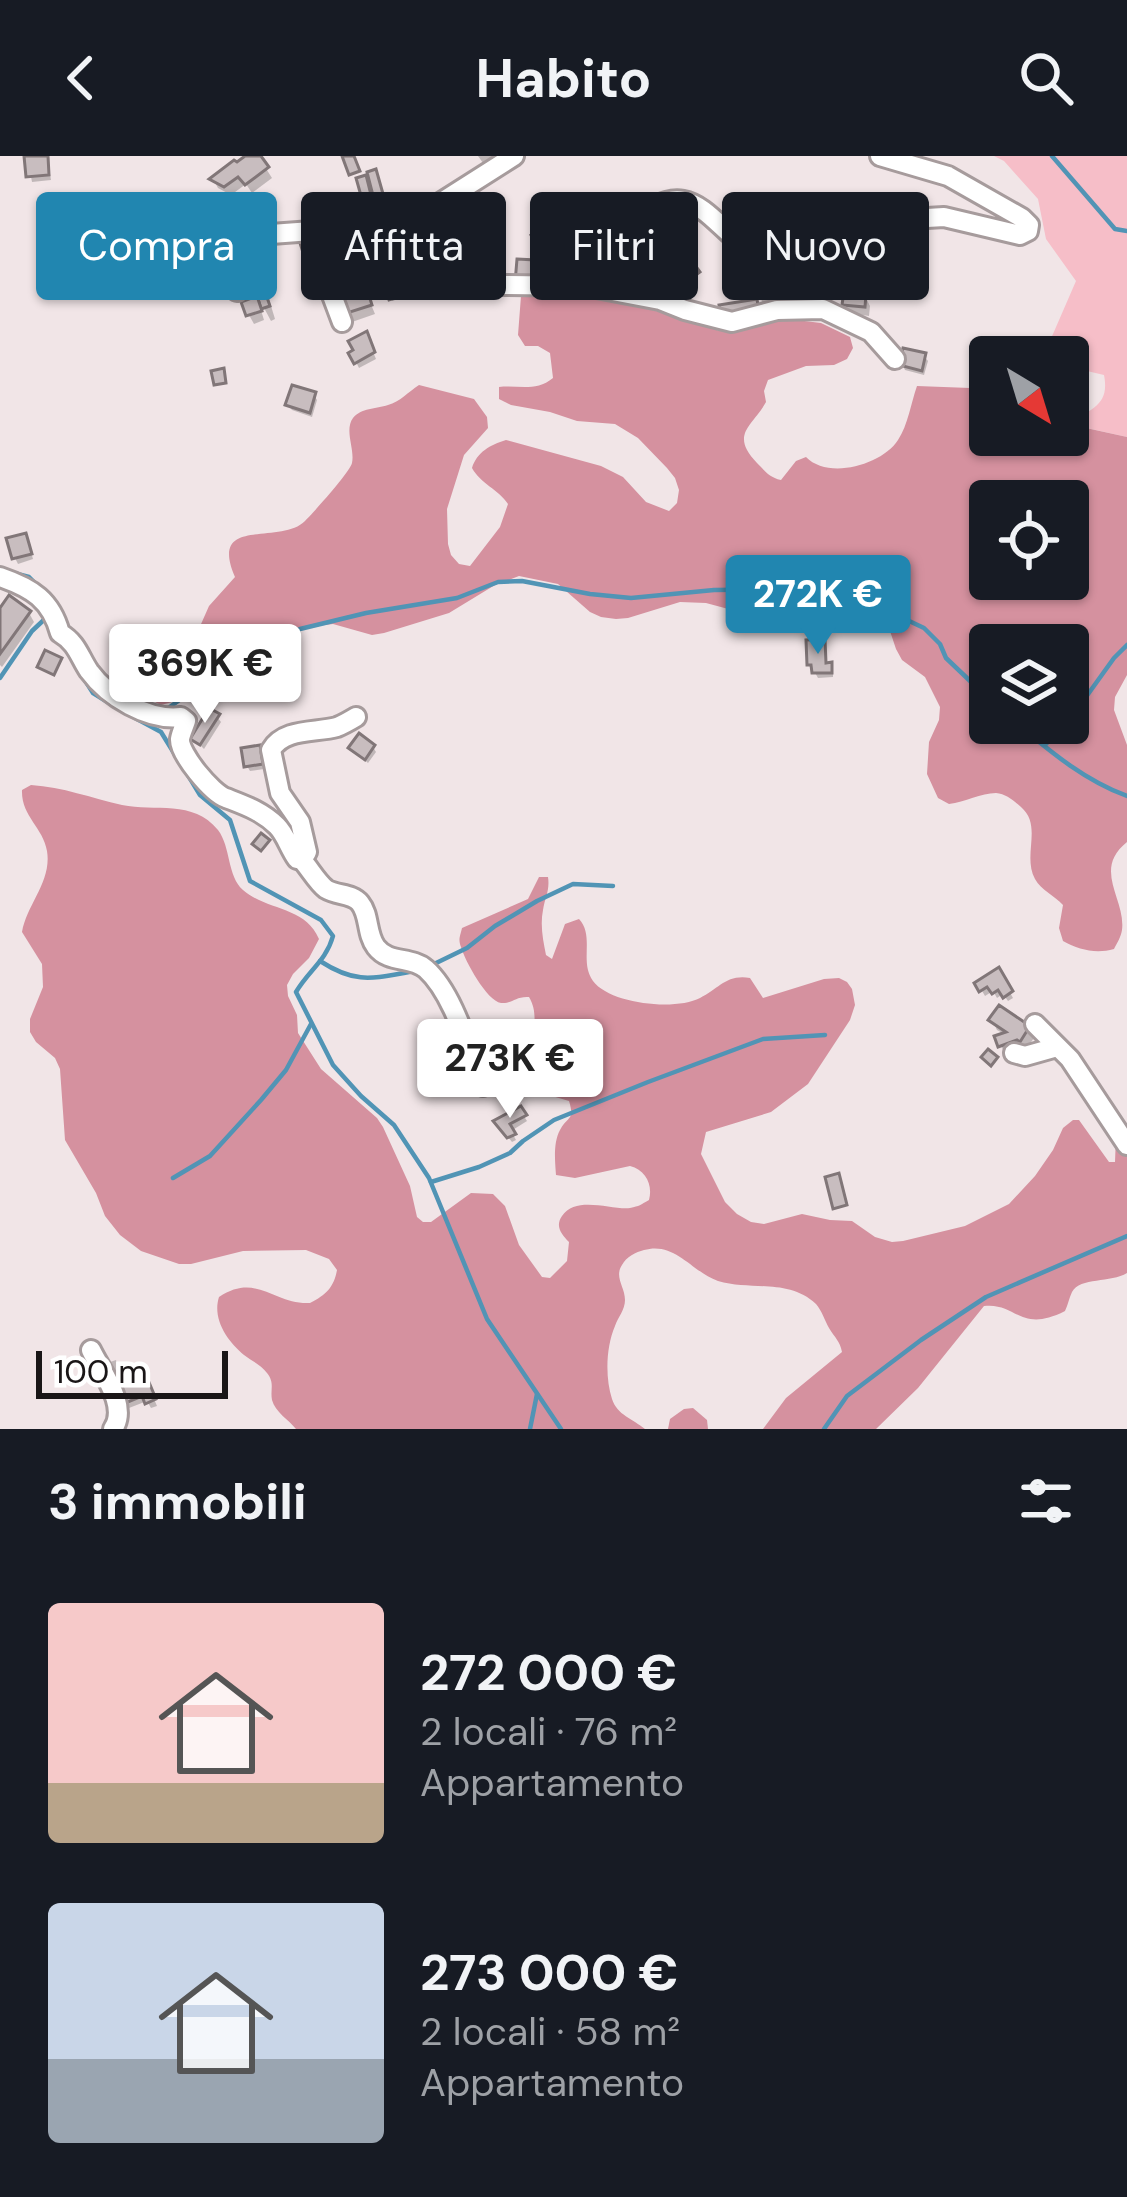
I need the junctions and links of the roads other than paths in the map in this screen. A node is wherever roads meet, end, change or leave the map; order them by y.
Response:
1 (514, 156) edge
2 (880, 156) edge
3 (457, 192) edge
4 (698, 208) edge
5 (334, 300) edge
6 (660, 300) edge
7 (342, 322) dead end
8 (895, 359) dead end
9 (0, 577) edge
10 (356, 717) dead end
11 (302, 860) junction
12 (1035, 1024) dead end
13 (1057, 1047) junction
14 (1014, 1053) dead end
15 (483, 1087) dead end
16 (1127, 1145) edge
17 (91, 1350) dead end
18 (113, 1429) edge

1 - 3 street
2 - 4 street
5 - 7 street
6 - 8 street
9 - 11 street
10 - 11 street
11 - 15 street
12 - 13 street
13 - 14 street
13 - 16 street
17 - 18 street

